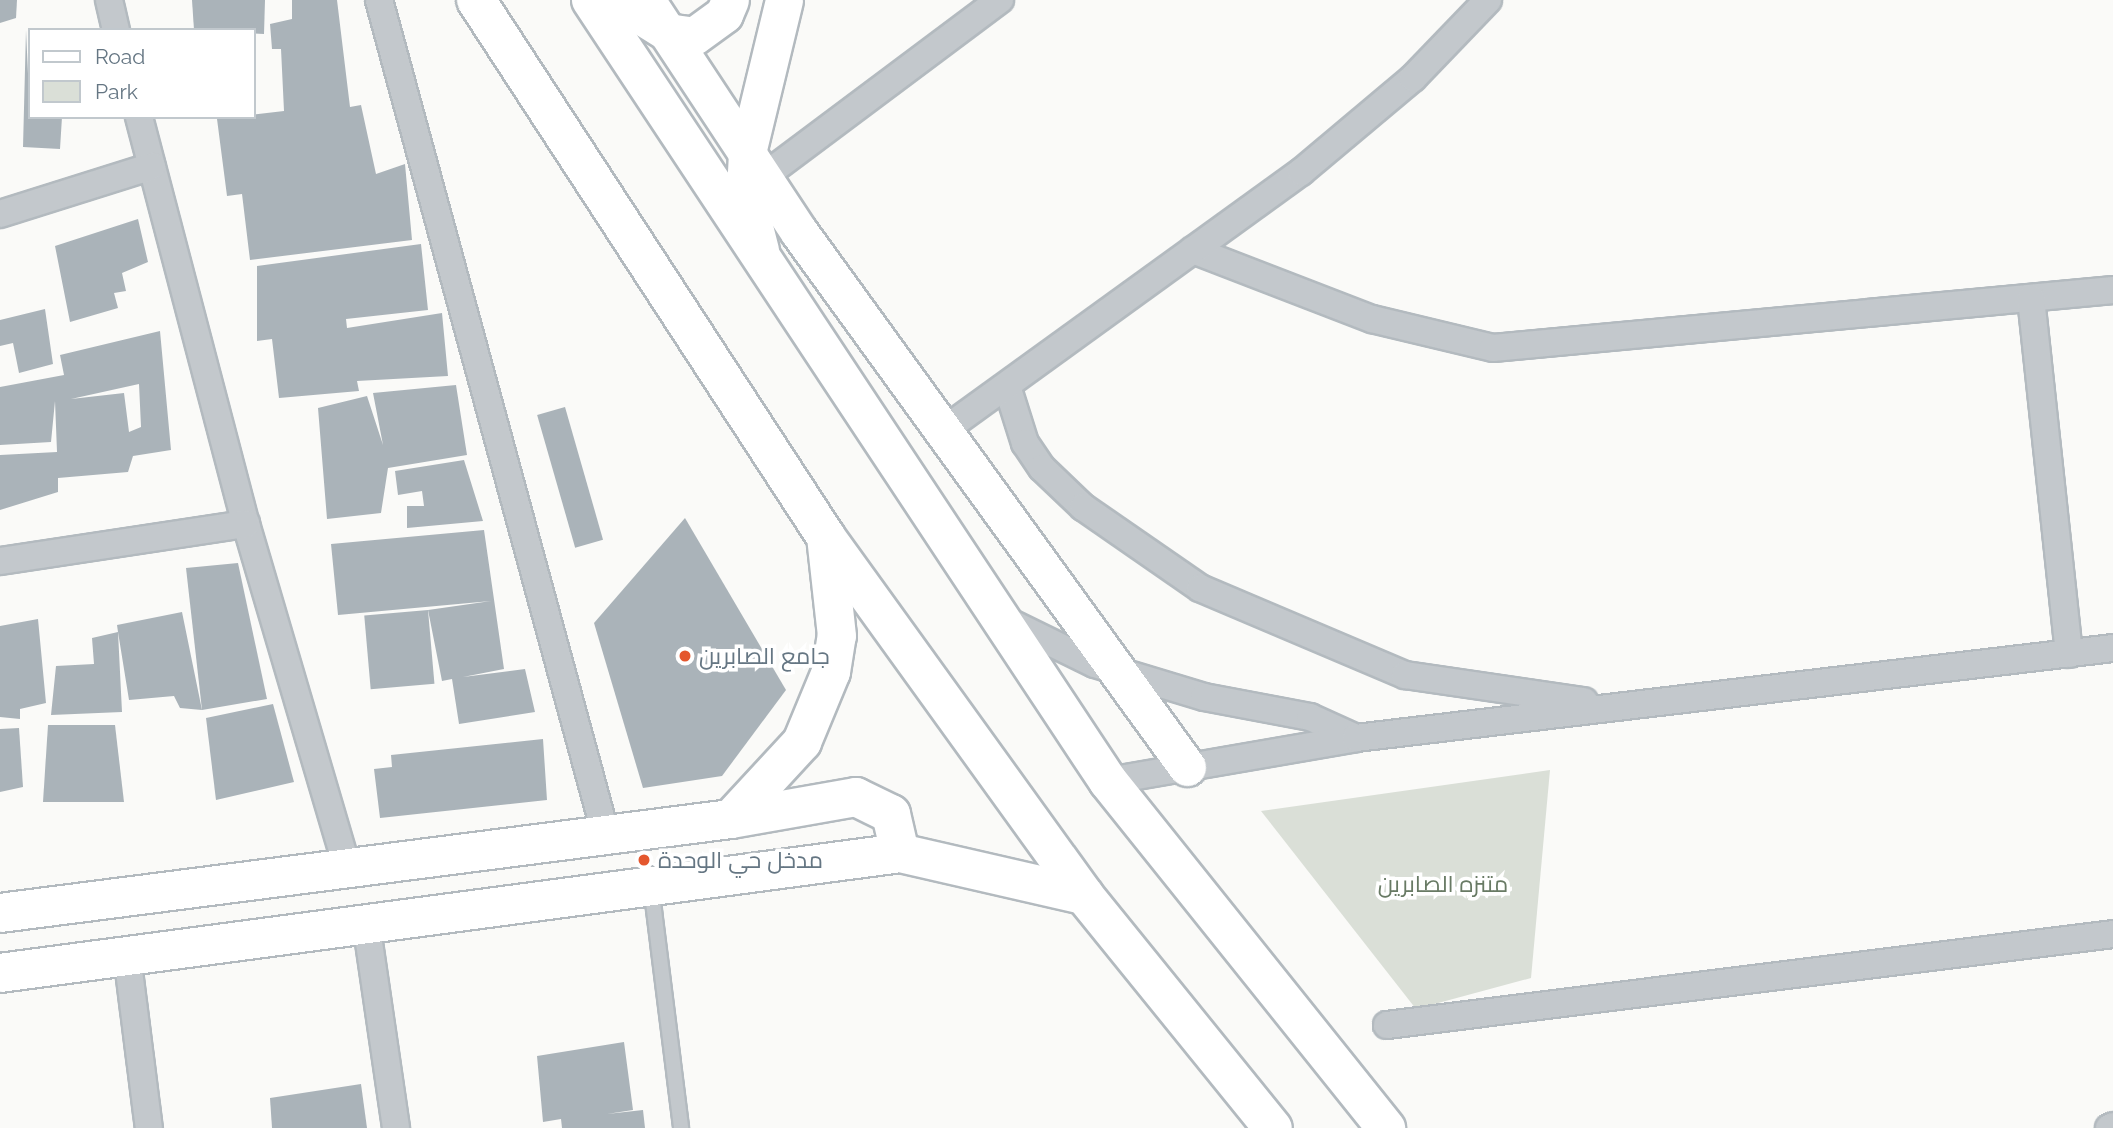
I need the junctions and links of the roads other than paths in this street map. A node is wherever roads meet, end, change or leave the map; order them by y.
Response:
1 (108, 0) edge
2 (379, 0) edge
3 (476, 0) edge
4 (592, 0) edge
5 (616, 0) edge
6 (646, 0) edge
7 (730, 0) edge
8 (784, 0) edge
9 (1000, 0) edge
10 (1488, 0) edge
11 (115, 28) edge
12 (667, 32) junction
13 (140, 119) edge
14 (755, 165) junction
15 (152, 166) junction
16 (0, 214) edge
17 (1193, 250) junction
18 (764, 264) junction
19 (2113, 290) edge
20 (2031, 298) junction
21 (1006, 386) junction
22 (943, 431) junction
23 (246, 524) junction
24 (826, 537) junction
25 (0, 561) edge
26 (998, 615) junction
27 (2113, 648) edge
28 (2069, 654) junction
29 (1118, 672) junction
30 (1617, 706) junction
31 (1356, 738) junction
32 (1187, 767) junction
33 (1108, 781) junction
34 (731, 819) junction
35 (607, 839) junction
36 (900, 853) junction
37 (349, 873) junction
38 (650, 886) junction
39 (1084, 895) junction
40 (0, 913) edge
41 (366, 922) junction
42 (2113, 934) edge
43 (127, 955) junction
44 (0, 972) edge
45 (1387, 1025) dead end
46 (149, 1128) edge
47 (396, 1128) edge
48 (681, 1128) edge
49 (1273, 1128) edge
50 (1386, 1128) edge

1 - 11 street
2 - 35 street
3 - 24 main road
4 - 18 main road
5 - 12 main road
6 - 12 main road
7 - 12 main road
8 - 14 main road
9 - 14 street
10 - 17 street
12 - 14 main road
13 - 15 street
14 - 18 main road
14 - 22 main road
15 - 16 street
15 - 23 street
17 - 20 street
17 - 21 street
18 - 26 main road
19 - 20 street
20 - 28 street
21 - 22 street
21 - 30 street
22 - 29 main road
23 - 25 street
23 - 37 street
24 - 34 main road
24 - 39 main road
26 - 29 street
26 - 33 main road
27 - 28 street
28 - 30 street
29 - 31 street
29 - 32 main road
30 - 31 street
31 - 32 street
32 - 33 street
33 - 50 main road
34 - 35 main road
34 - 36 main road
35 - 37 main road
36 - 38 main road
36 - 39 main road
37 - 40 main road
38 - 41 main road
38 - 48 lane
39 - 49 main road
41 - 43 main road
41 - 47 street
42 - 45 street
43 - 44 main road
43 - 46 street

